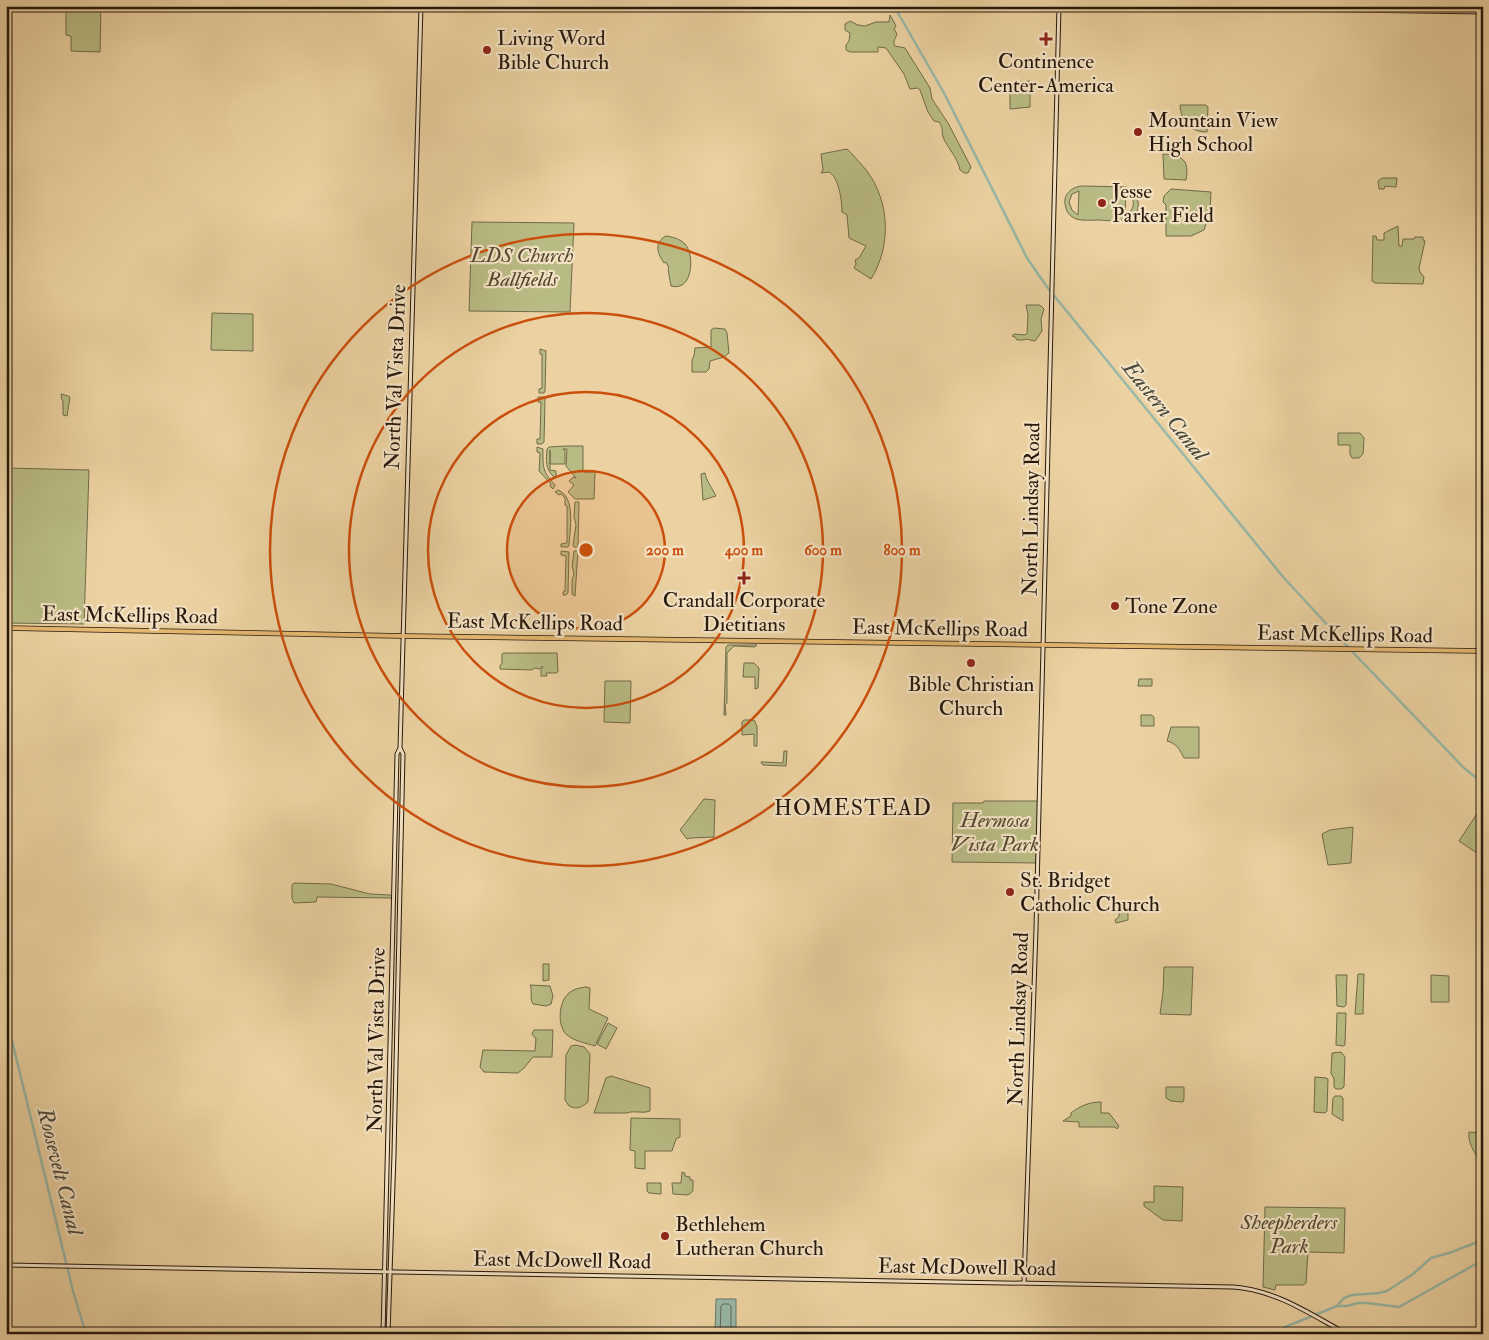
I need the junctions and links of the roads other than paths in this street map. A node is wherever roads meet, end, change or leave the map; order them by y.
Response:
1 (422, 6) edge
2 (1059, 6) edge
3 (1087, 6) edge
4 (1483, 12) edge
5 (6, 628) edge
6 (403, 636) junction
7 (1043, 644) junction
8 (1483, 651) edge
9 (400, 748) junction
10 (391, 1036) junction
11 (396, 1036) junction
12 (391, 1043) junction
13 (396, 1043) junction
14 (390, 1057) junction
15 (396, 1057) junction
16 (390, 1072) junction
17 (396, 1073) junction
18 (390, 1080) junction
19 (395, 1080) junction
20 (389, 1115) junction
21 (394, 1115) junction
22 (389, 1124) junction
23 (394, 1124) junction
24 (388, 1174) junction
25 (393, 1174) junction
26 (387, 1210) junction
27 (392, 1210) junction
28 (6, 1265) edge
29 (385, 1272) junction
30 (390, 1272) junction
31 (1024, 1283) junction
32 (383, 1334) edge
33 (388, 1334) edge
34 (1347, 1334) edge

1 - 6 main road, North Val Vista Drive
2 - 7 main road, North Lindsay Road
3 - 4 main road
5 - 6 main road, East McKellips Road
6 - 7 main road, East McKellips Road
6 - 9 main road, North Val Vista Drive
7 - 8 main road, East McKellips Road
7 - 31 main road, North Lindsay Road
9 - 10 main road, North Val Vista Drive
9 - 11 main road, North Val Vista Drive
10 - 11 main road
10 - 12 main road, North Val Vista Drive
11 - 13 main road, North Val Vista Drive
12 - 13 main road
12 - 14 main road, North Val Vista Drive
13 - 15 main road, North Val Vista Drive
14 - 15 main road
14 - 16 main road, North Val Vista Drive
15 - 17 main road, North Val Vista Drive
16 - 17 main road
16 - 18 main road, North Val Vista Drive
17 - 19 main road, North Val Vista Drive
18 - 19 main road
18 - 20 main road, North Val Vista Drive
19 - 21 main road, North Val Vista Drive
20 - 21 main road
20 - 22 main road, North Val Vista Drive
21 - 23 main road, North Val Vista Drive
22 - 23 main road
22 - 24 main road, North Val Vista Drive
23 - 25 main road, North Val Vista Drive
24 - 25 main road
24 - 26 main road, North Val Vista Drive
25 - 27 main road, North Val Vista Drive
26 - 27 main road
26 - 29 main road, North Val Vista Drive
27 - 30 main road, North Val Vista Drive
28 - 29 main road, East McDowell Road
29 - 30 main road, East McDowell Road
29 - 32 main road, North Val Vista Drive
30 - 31 main road, East McDowell Road
30 - 33 main road, North Val Vista Drive
31 - 34 main road, East McDowell Road

